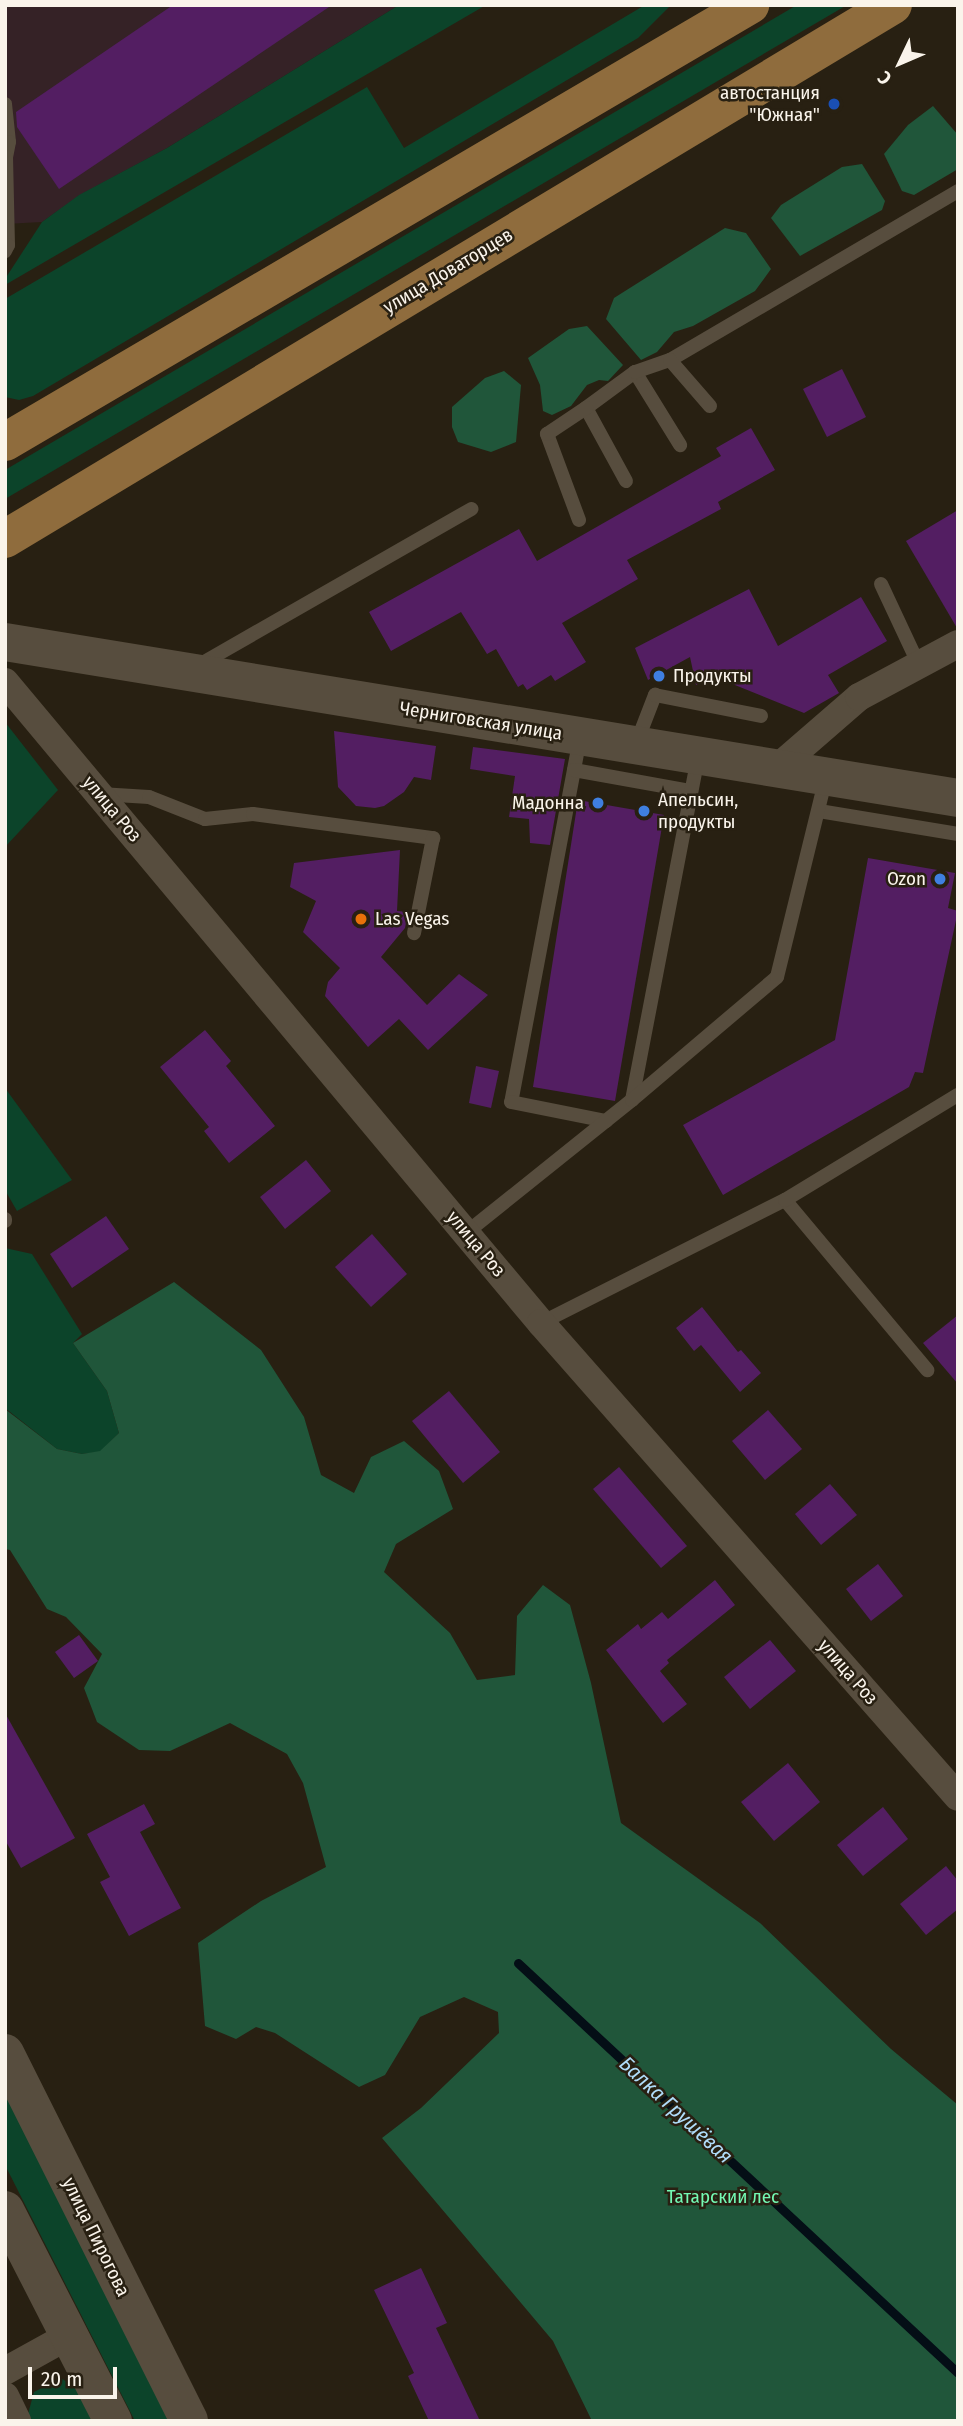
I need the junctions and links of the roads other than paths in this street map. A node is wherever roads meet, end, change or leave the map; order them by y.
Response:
1 (750, 5) edge
2 (893, 5) edge
3 (5, 104) edge
4 (958, 191) edge
5 (5, 251) edge
6 (670, 360) junction
7 (635, 372) junction
8 (710, 406) dead end
9 (586, 408) junction
10 (5, 442) edge
11 (680, 445) dead end
12 (626, 481) dead end
13 (471, 509) dead end
14 (579, 520) dead end
15 (5, 539) edge
16 (881, 584) dead end
17 (5, 642) edge
18 (958, 644) edge
19 (919, 665) junction
20 (187, 672) junction
21 (5, 682) edge
22 (761, 716) dead end
23 (635, 745) junction
24 (577, 753) junction
25 (777, 768) junction
26 (695, 773) junction
27 (99, 794) junction
28 (823, 794) junction
29 (958, 798) edge
30 (958, 834) edge
31 (414, 933) dead end
32 (957, 1093) edge
33 (632, 1100) junction
34 (606, 1121) junction
35 (785, 1200) junction
36 (466, 1233) junction
37 (541, 1323) junction
38 (927, 1370) dead end
39 (958, 1797) edge
40 (5, 2053) edge
41 (5, 2210) edge
42 (70, 2335) junction
43 (5, 2371) edge
44 (5, 2396) edge
45 (17, 2421) edge
46 (113, 2421) edge
47 (189, 2421) edge

1 - 10 main road
2 - 15 main road, улица Доваторцев
3 - 5 lane
4 - 6 lane
6 - 7 lane
6 - 8 lane
7 - 9 lane
7 - 11 lane
9 - 12 lane
9 - 14 lane
13 - 20 lane
16 - 19 lane
17 - 20 street, Черниговская улица
18 - 19 street
19 - 25 street
20 - 24 street, Черниговская улица
21 - 27 street, улица Роз
22 - 23 lane
23 - 24 street, Черниговская улица
23 - 26 street, Черниговская улица
24 - 26 lane
24 - 34 lane
25 - 26 street, Черниговская улица
25 - 28 street, Черниговская улица
26 - 33 lane
27 - 31 lane
27 - 36 street, улица Роз
28 - 29 street, Черниговская улица
28 - 30 lane
28 - 33 lane
32 - 35 lane
33 - 34 lane
34 - 36 lane
35 - 37 lane
35 - 38 lane
36 - 37 street, улица Роз
37 - 39 street, улица Роз
40 - 47 street, улица Пирогова
41 - 42 street
42 - 43 street
42 - 46 street
44 - 45 street

